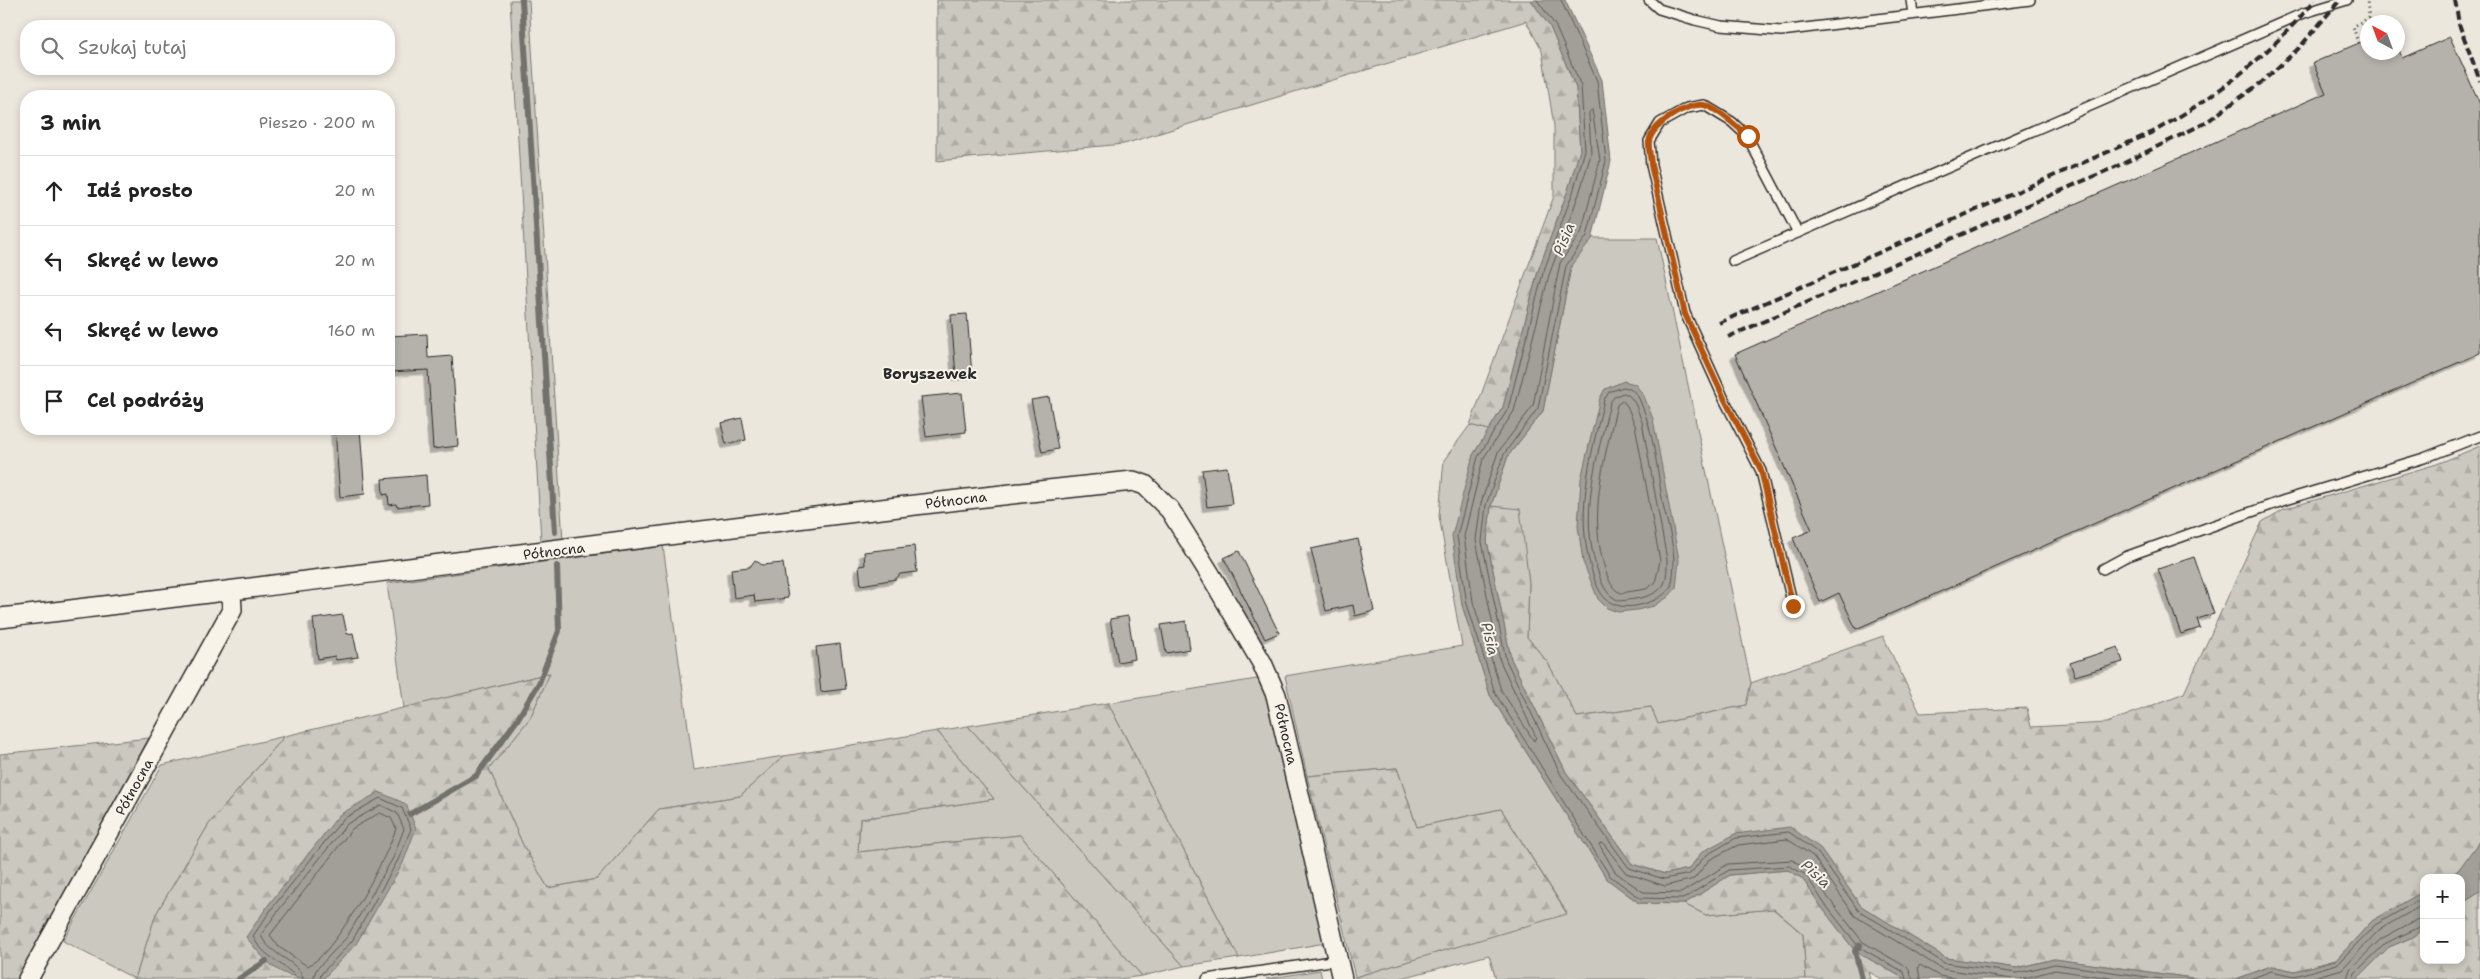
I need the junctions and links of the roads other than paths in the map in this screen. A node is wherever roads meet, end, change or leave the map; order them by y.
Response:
1 (1649, 0) edge
2 (1911, 0) edge
3 (2030, 0) edge
4 (2347, 0) edge
5 (1913, 14) junction
6 (1798, 233) junction
7 (1733, 261) dead end
8 (2480, 436) edge
9 (2103, 569) dead end
10 (231, 592) junction
11 (1793, 606) dead end
12 (0, 618) edge
13 (1338, 960) junction
14 (28, 979) edge
15 (1207, 979) edge
16 (1342, 979) edge

1 - 5 lane
2 - 5 lane
3 - 5 lane
4 - 6 lane
6 - 7 lane
6 - 11 lane
8 - 9 lane
10 - 12 street, Północna
10 - 13 street, Północna
10 - 14 street, Północna
13 - 15 lane
13 - 16 street, Północna

